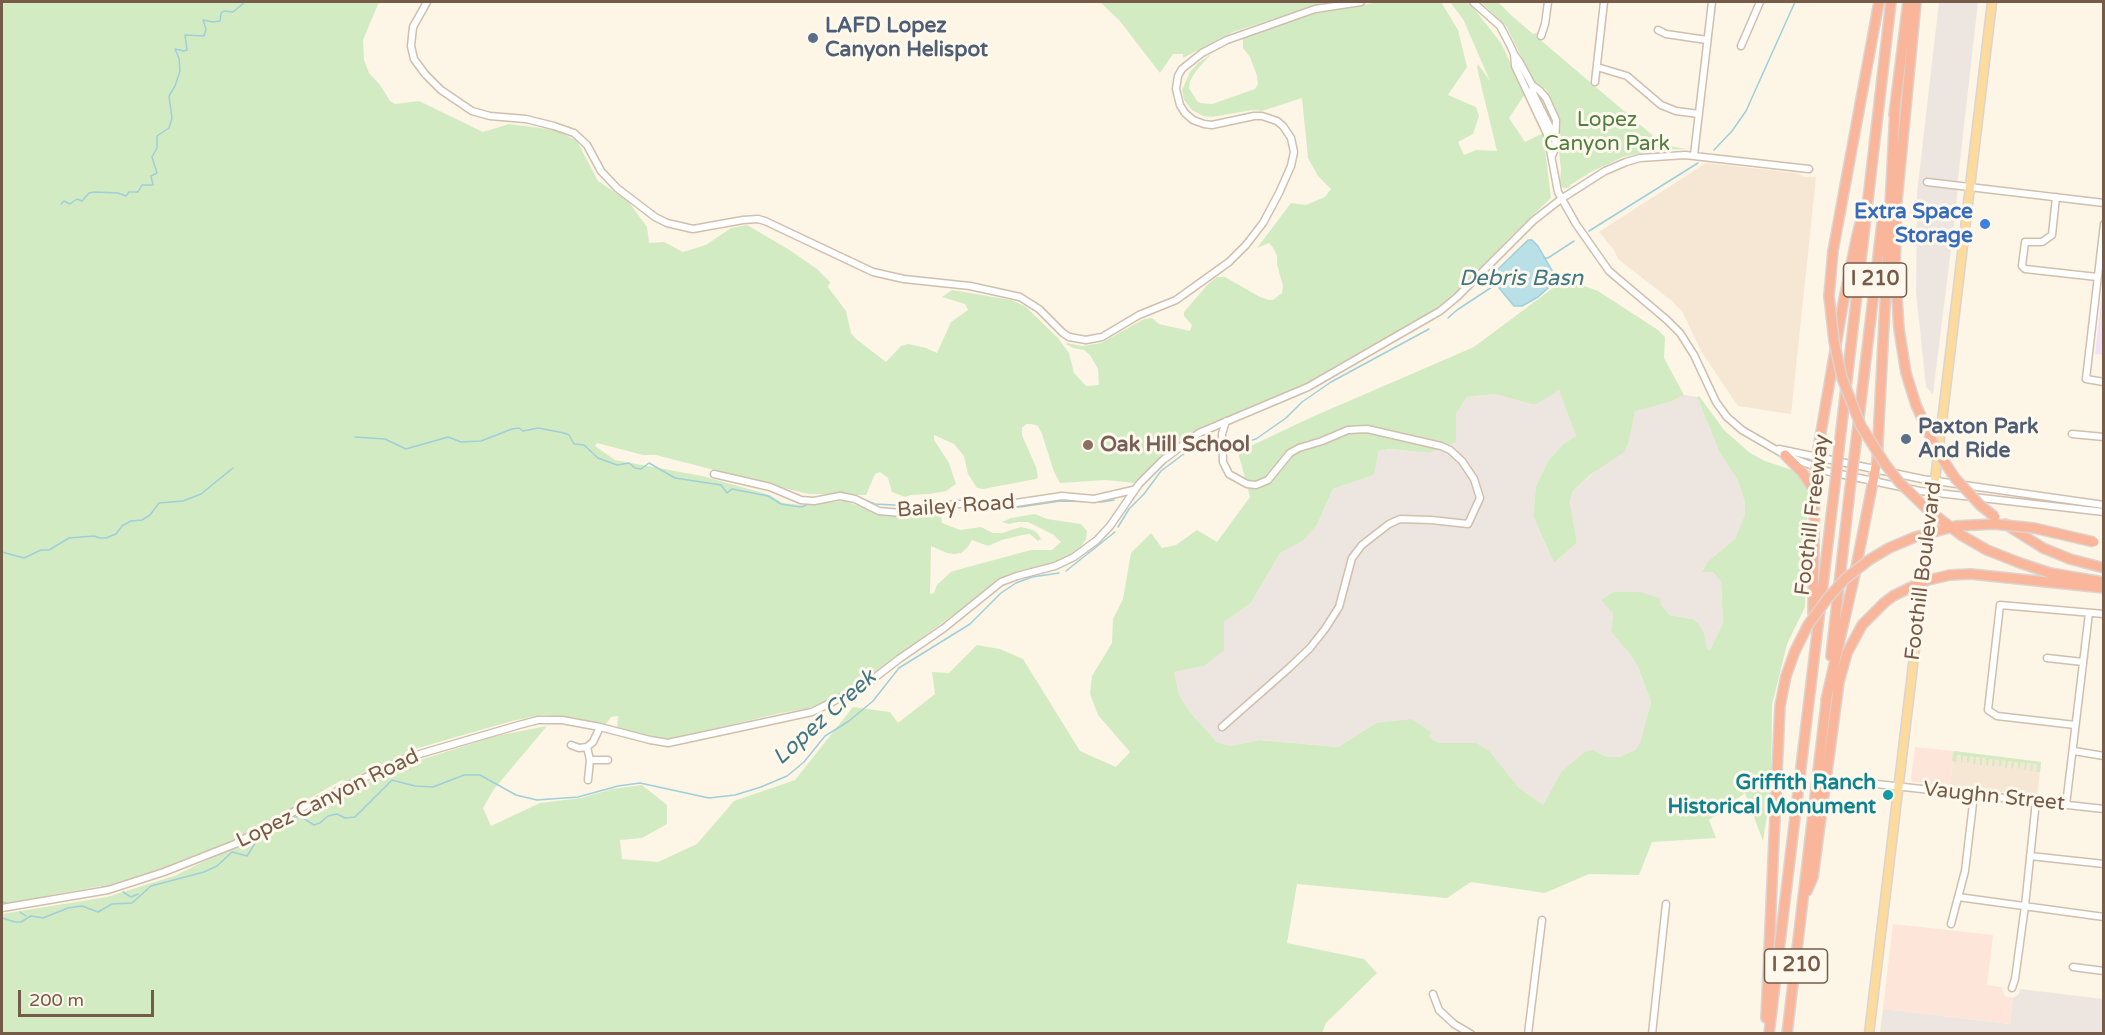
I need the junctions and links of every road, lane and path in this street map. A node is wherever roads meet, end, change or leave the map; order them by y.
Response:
1 (427, 2) edge
2 (1361, 2) edge
3 (1473, 2) edge
4 (1548, 2) edge
5 (1604, 2) edge
6 (1712, 2) edge
7 (1760, 2) edge
8 (1879, 2) edge
9 (1891, 2) edge
10 (1908, 2) edge
11 (1916, 2) edge
12 (1992, 2) edge
13 (1658, 30) dead end
14 (1541, 36) dead end
15 (1707, 40) junction
16 (1741, 46) dead end
17 (1514, 54) junction
18 (1597, 67) junction
19 (1595, 82) dead end
20 (1895, 110) junction
21 (1698, 114) junction
22 (1553, 155) junction
23 (1694, 155) junction
24 (1809, 169) dead end
25 (1927, 182) dead end
26 (1970, 187) junction
27 (2056, 197) junction
28 (1561, 200) junction
29 (2103, 203) edge
30 (1867, 211) junction
31 (2103, 224) edge
32 (2097, 277) junction
33 (2103, 382) edge
34 (1226, 421) junction
35 (2072, 434) dead end
36 (2103, 437) edge
37 (1773, 447) junction
38 (1785, 455) junction
39 (1816, 463) junction
40 (1876, 469) junction
41 (714, 474) dead end
42 (1934, 480) junction
43 (1874, 481) junction
44 (1133, 490) junction
45 (1814, 490) junction
46 (1933, 492) junction
47 (2103, 505) edge
48 (2103, 512) edge
49 (2099, 543) edge
50 (2103, 568) edge
51 (2103, 583) edge
52 (2103, 588) edge
53 (2089, 613) junction
54 (2103, 615) edge
55 (2047, 658) dead end
56 (2083, 663) junction
57 (1809, 697) junction
58 (1826, 700) junction
59 (2075, 724) junction
60 (600, 727) junction
61 (1222, 727) dead end
62 (571, 745) dead end
63 (587, 747) junction
64 (2074, 751) junction
65 (2103, 756) edge
66 (590, 760) junction
67 (608, 760) dead end
68 (588, 780) dead end
69 (1849, 781) dead end
70 (1898, 787) junction
71 (1974, 795) junction
72 (2036, 801) junction
73 (2066, 805) junction
74 (2103, 809) edge
75 (2030, 856) junction
76 (2103, 864) edge
77 (1958, 897) junction
78 (1804, 899) junction
79 (1666, 904) dead end
80 (2025, 906) junction
81 (2, 908) edge
82 (2103, 917) edge
83 (1542, 920) dead end
84 (1951, 924) dead end
85 (2073, 967) dead end
86 (2103, 971) edge
87 (2012, 988) dead end
88 (1433, 993) dead end
89 (1472, 1034) edge
90 (1528, 1034) edge
91 (1652, 1034) edge
92 (1768, 1034) edge
93 (1787, 1034) edge
94 (1869, 1034) edge

1 - 2 street
3 - 17 street
4 - 14 street
5 - 18 street
6 - 15 street
7 - 16 street
8 - 51 highway, bridge
9 - 30 highway, Foothill Freeway / I 210
10 - 20 highway, Foothill Freeway / I 210
11 - 50 highway, bridge
12 - 26 main road, Foothill Boulevard
13 - 15 street
15 - 21 street
17 - 22 street
17 - 22 street
18 - 19 street
18 - 21 street
20 - 40 highway
20 - 58 highway, Foothill Freeway / I 210, bridge
21 - 23 street
22 - 28 street
23 - 24 street, Lopez Canyon Road
23 - 28 street, Lopez Canyon Road
25 - 26 street
26 - 27 street
26 - 42 main road, Foothill Boulevard
27 - 29 street
27 - 32 street
28 - 34 street, Lopez Canyon Road
28 - 37 street
30 - 39 highway
30 - 57 highway, Foothill Freeway / I 210, bridge
31 - 32 street
32 - 33 street
34 - 44 street, Lopez Canyon Road
34 - 61 street
35 - 36 street
37 - 38 street
37 - 39 street
38 - 39 street
38 - 45 highway
39 - 40 street
39 - 43 street
39 - 45 highway
40 - 42 street
40 - 43 highway
41 - 44 street, Bailey Road
42 - 46 main road, Foothill Boulevard
42 - 47 street
43 - 46 street
43 - 58 highway
44 - 60 street, Lopez Canyon Road
45 - 57 highway
46 - 48 street
46 - 70 main road, Foothill Boulevard
49 - 92 highway, bridge
52 - 78 highway, bridge
53 - 54 street
53 - 56 street
53 - 59 street
55 - 56 street
56 - 59 street
57 - 92 highway, Foothill Freeway / I 210
58 - 78 highway, Foothill Freeway / I 210
59 - 64 street
60 - 63 street
60 - 81 street, Lopez Canyon Road
62 - 63 street
63 - 66 street
64 - 65 street
64 - 73 street
66 - 67 street
66 - 68 street
69 - 70 street, Vaughn Street
70 - 71 street, Vaughn Street
70 - 94 main road, Foothill Boulevard
71 - 72 street, Vaughn Street
71 - 77 street
72 - 73 street, Vaughn Street
72 - 75 street
73 - 74 street, Vaughn Street
75 - 76 street
75 - 80 street
77 - 80 street
77 - 84 street
78 - 93 highway, Foothill Freeway / I 210
79 - 91 street
80 - 82 street
80 - 87 street
83 - 90 street
85 - 86 street
88 - 89 street

